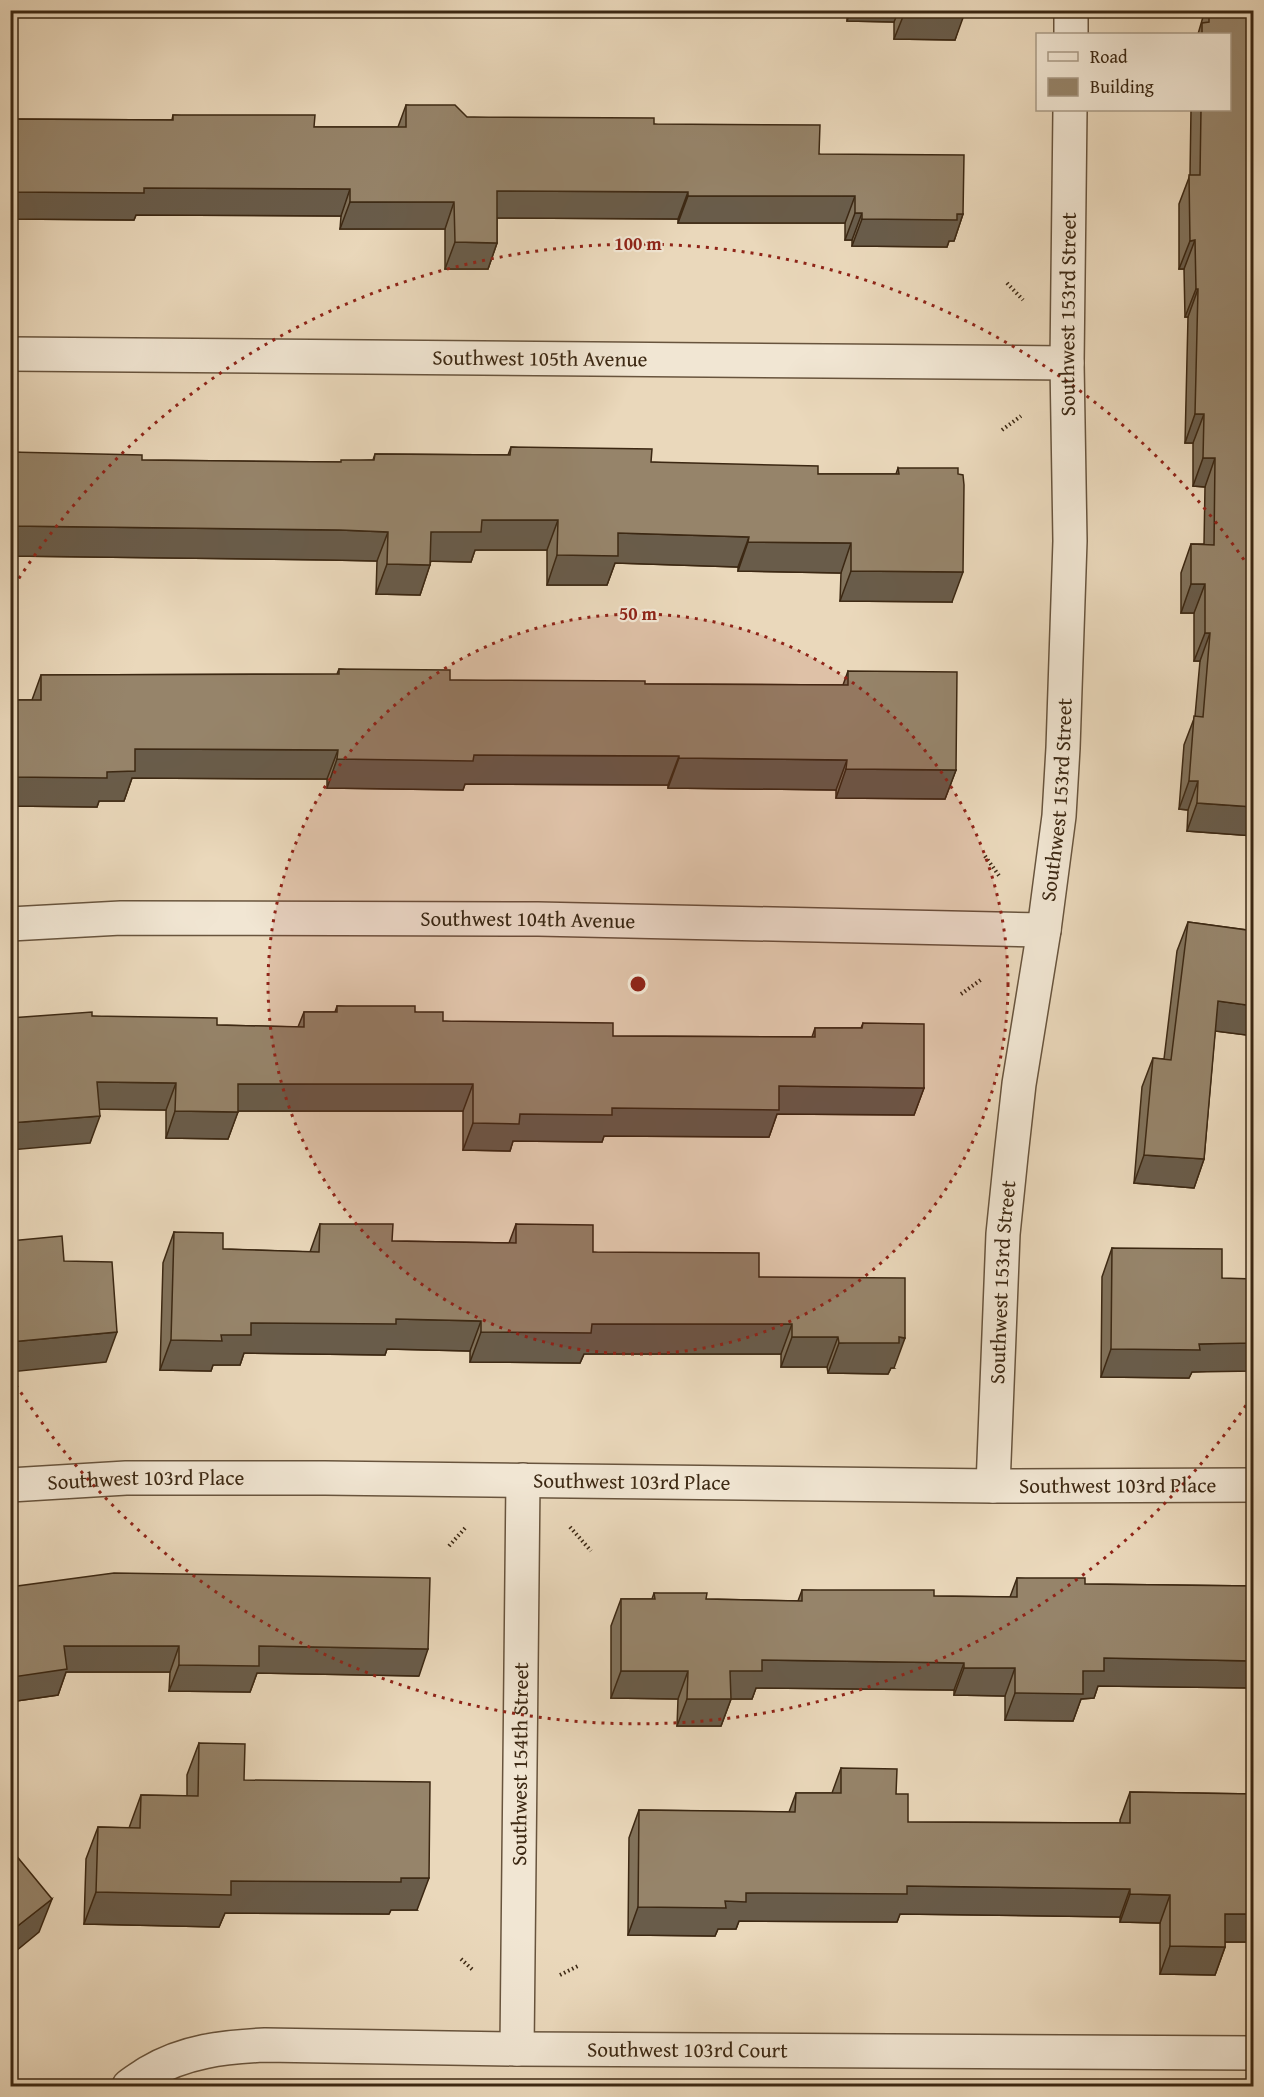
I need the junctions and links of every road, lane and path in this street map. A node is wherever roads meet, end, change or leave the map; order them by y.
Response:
1 (1071, 10) edge
2 (1071, 33) edge
3 (1070, 111) edge
4 (1007, 282) dead end
5 (1023, 300) dead end
6 (10, 354) edge
7 (1067, 363) junction
8 (1021, 416) dead end
9 (1002, 430) dead end
10 (985, 856) dead end
11 (1000, 877) dead end
12 (10, 924) edge
13 (1044, 930) junction
14 (982, 979) dead end
15 (961, 993) dead end
16 (524, 1480) junction
17 (10, 1485) edge
18 (1254, 1485) edge
19 (993, 1486) junction
20 (466, 1527) dead end
21 (570, 1527) dead end
22 (449, 1546) dead end
23 (591, 1551) dead end
24 (461, 1959) dead end
25 (578, 1966) dead end
26 (475, 1972) dead end
27 (554, 1978) dead end
28 (518, 2049) junction
29 (1254, 2054) edge
30 (129, 2086) edge

1 - 2 street
3 - 7 street, Southwest 153rd Street
4 - 5 path
6 - 7 street, Southwest 105th Avenue
7 - 13 street, Southwest 153rd Street
8 - 9 path
10 - 11 path
12 - 13 street, Southwest 104th Avenue
13 - 19 street, Southwest 153rd Street
14 - 15 path
16 - 17 street, Southwest 103rd Place
16 - 19 street, Southwest 103rd Place
16 - 28 street, Southwest 154th Street
18 - 19 street, Southwest 103rd Place
20 - 22 path
21 - 23 path
24 - 26 path
25 - 27 path
28 - 29 street, Southwest 103rd Court
28 - 30 street, Southwest 103rd Court

